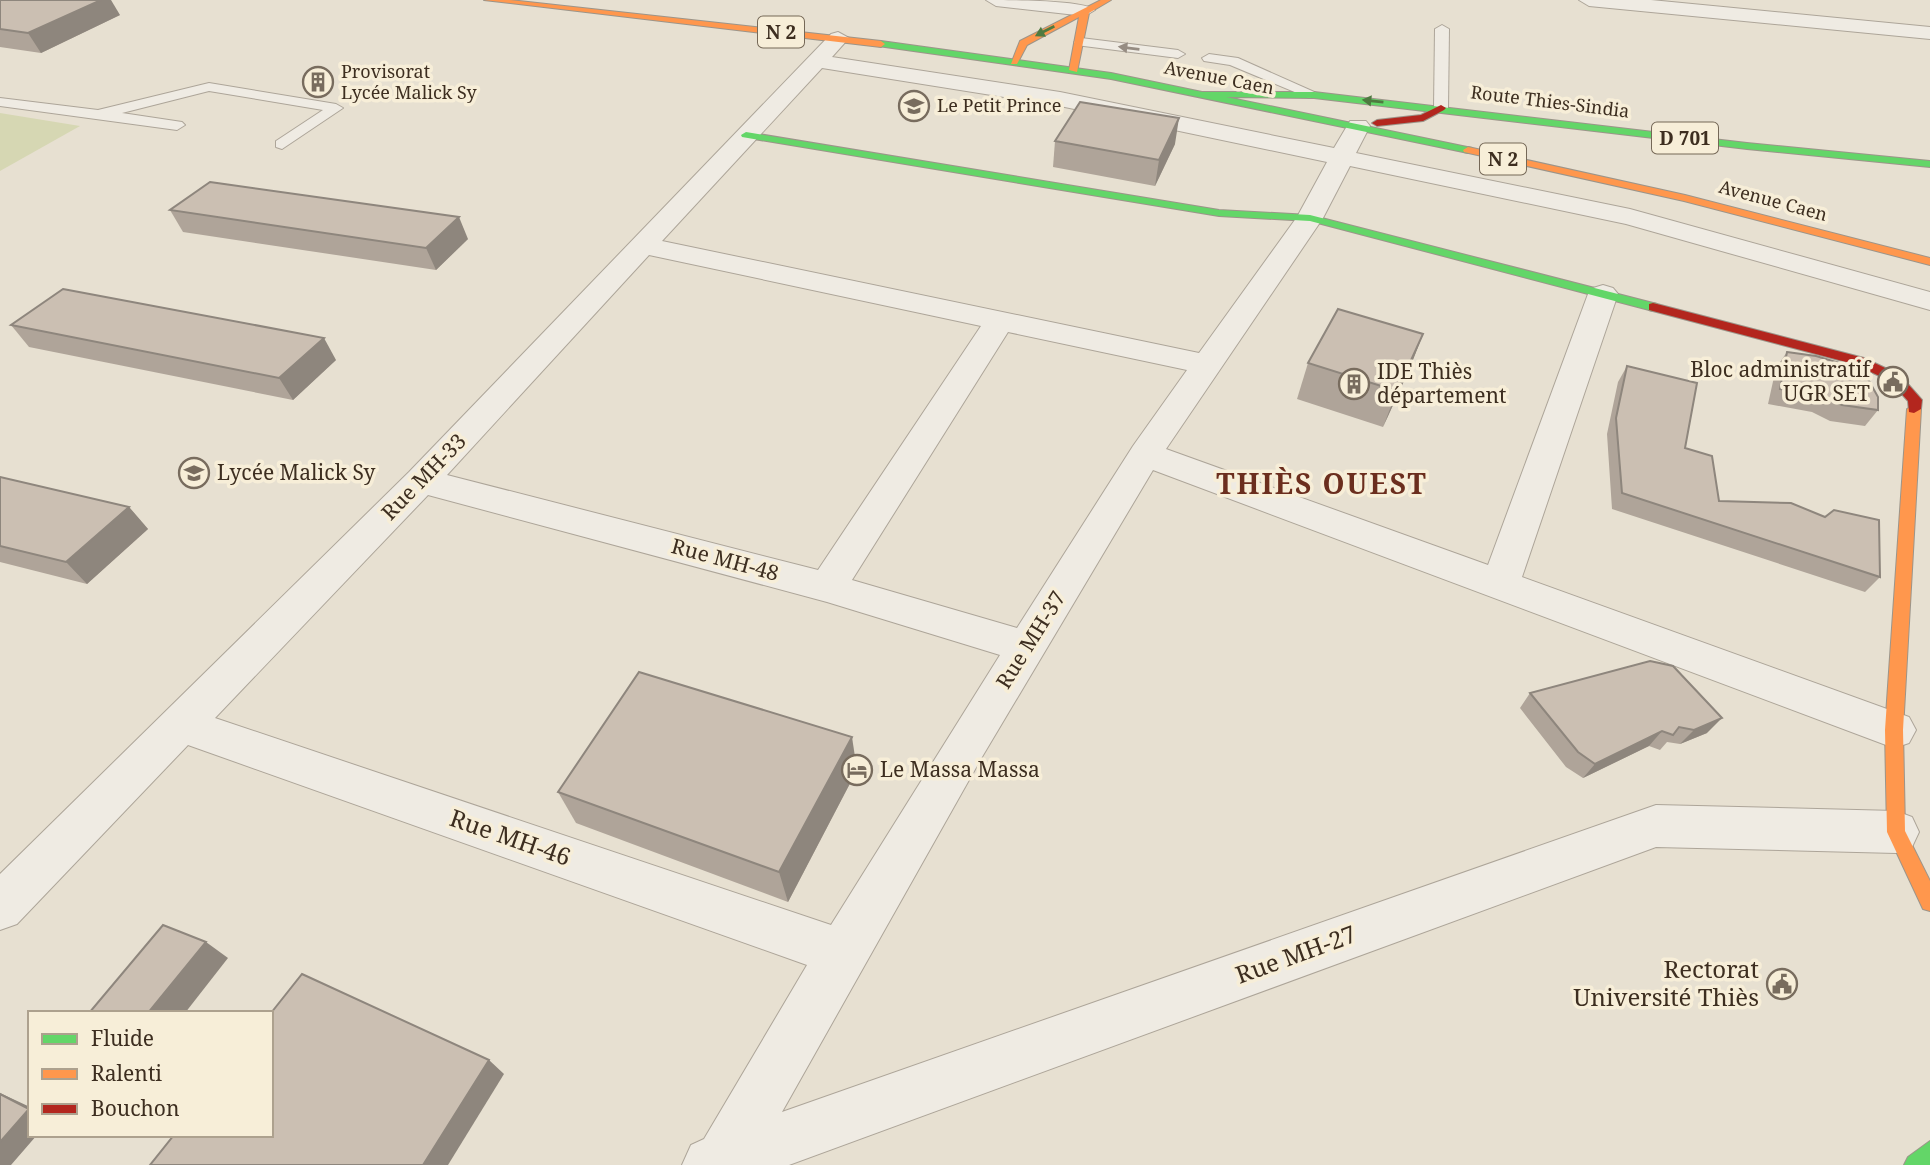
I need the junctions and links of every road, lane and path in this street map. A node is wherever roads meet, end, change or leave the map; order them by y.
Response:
1 (488, 0) edge
2 (996, 0) edge
3 (1107, 0) edge
4 (1589, 0) edge
5 (1782, 0) edge
6 (1657, 3) edge
7 (1086, 10) junction
8 (1794, 20) junction
9 (1442, 29) dead end
10 (1930, 33) edge
11 (1081, 42) junction
12 (827, 50) junction
13 (1178, 54) dead end
14 (1209, 58) dead end
15 (1014, 62) junction
16 (1074, 70) junction
17 (1205, 94) junction
18 (1314, 95) junction
19 (0, 102) edge
20 (1441, 108) junction
21 (97, 115) junction
22 (177, 125) dead end
23 (746, 135) junction
24 (1350, 142) junction
25 (282, 144) dead end
26 (1930, 164) edge
27 (1310, 218) junction
28 (644, 246) junction
29 (1930, 262) edge
30 (1603, 294) junction
31 (1930, 301) edge
32 (1000, 321) junction
33 (1208, 365) junction
34 (1145, 454) junction
35 (421, 481) junction
36 (1500, 585) junction
37 (827, 587) junction
38 (1027, 647) junction
39 (179, 724) junction
40 (1894, 730) junction
41 (1896, 832) junction
42 (1930, 902) edge
43 (0, 907) edge
44 (842, 953) junction
45 (1930, 1153) edge
46 (719, 1163) edge
47 (1916, 1165) edge

1 - 12 main road, Avenue Caen / N 2
2 - 7 street
3 - 7 main road
4 - 6 street
5 - 8 street
6 - 8 street
7 - 11 main road
7 -> 15 main road
8 - 10 street
9 - 20 lane
13 -> 11 lane
11 - 16 main road
12 - 15 main road, Avenue Caen / N 2
12 - 23 street, Rue MH-33
12 - 24 street
14 - 18 lane
15 - 16 main road, Avenue Caen / N 2
16 - 17 main road, Avenue Caen / N 2
17 - 18 main road, Route Thies-Sindia / D 701
17 - 24 main road, Avenue Caen / N 2
20 -> 18 main road, Route Thies-Sindia / D 701
19 - 21 lane
20 - 24 main road
20 - 26 main road, Route Thies-Sindia / D 701
21 - 22 lane
21 - 25 lane
23 - 27 main road
23 - 28 street, Rue MH-33
24 - 27 street, Rue MH-37
24 - 29 main road, Avenue Caen / N 2
24 - 31 street
27 - 30 main road
27 - 33 street, Rue MH-37
28 - 32 street
28 - 35 street, Rue MH-33
30 - 36 street
30 - 40 main road
32 - 33 street
32 - 37 street
33 - 34 street, Rue MH-37
34 - 36 street
34 - 38 street, Rue MH-37
35 - 37 street, Rue MH-48
35 - 39 street, Rue MH-33
36 - 40 street
37 - 38 street, Rue MH-48
38 - 44 street, Rue MH-37
39 - 43 street, Rue MH-33
39 - 44 street, Rue MH-46
40 - 41 main road
41 - 42 main road
41 - 46 street, Rue MH-27
44 - 46 street, Rue MH-37
45 - 47 main road

